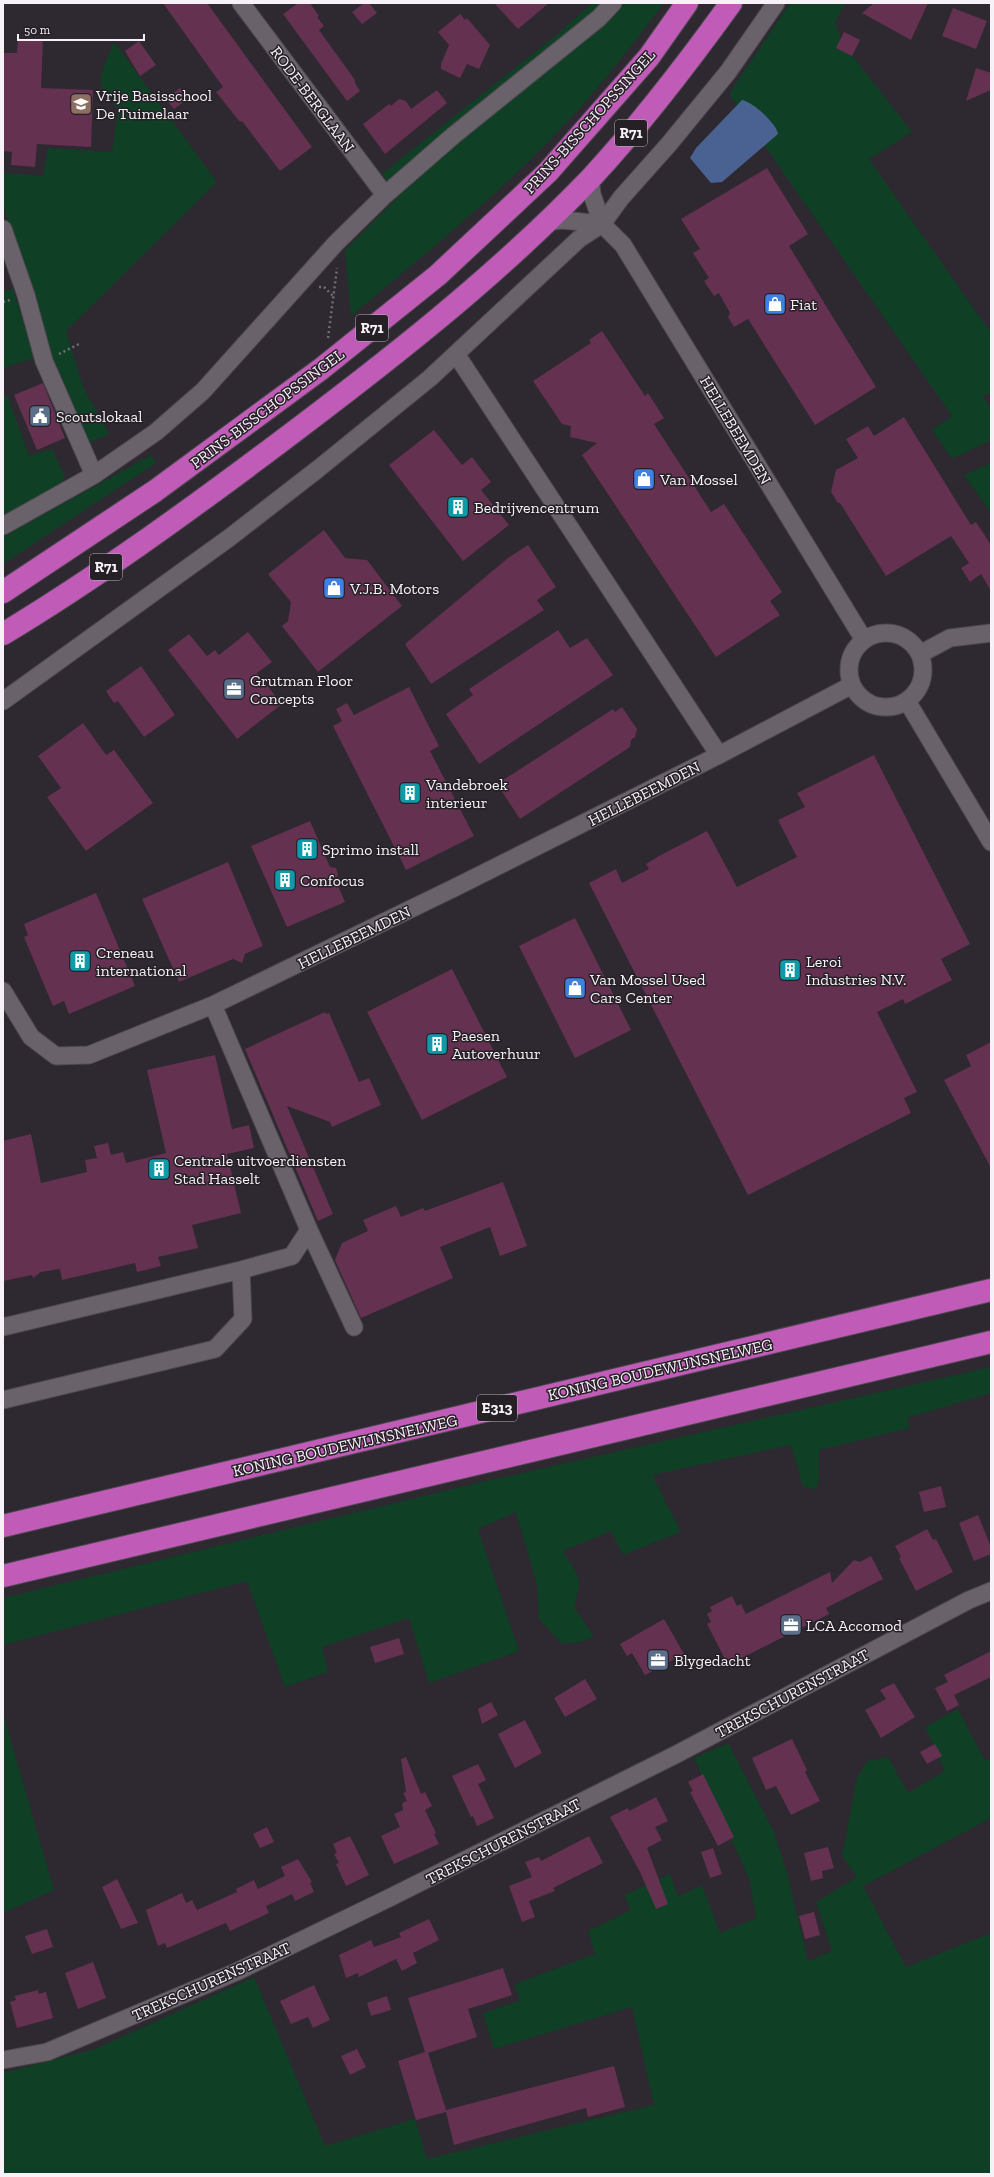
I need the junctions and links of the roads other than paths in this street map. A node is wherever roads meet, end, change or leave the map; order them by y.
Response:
1 (613, 3) edge
2 (687, 3) edge
3 (731, 3) edge
4 (776, 3) edge
5 (243, 4) edge
6 (590, 178) junction
7 (385, 195) junction
8 (545, 222) junction
9 (602, 224) junction
10 (3, 229) edge
11 (456, 354) junction
12 (94, 476) junction
13 (3, 526) edge
14 (3, 592) edge
15 (991, 633) edge
16 (3, 634) edge
17 (864, 640) junction
18 (920, 654) junction
19 (852, 685) junction
20 (3, 701) edge
21 (907, 701) junction
22 (719, 755) junction
23 (991, 842) edge
24 (3, 991) edge
25 (213, 1005) junction
26 (309, 1230) junction
27 (241, 1270) junction
28 (991, 1290) edge
29 (3, 1327) edge
30 (354, 1327) dead end
31 (991, 1342) edge
32 (3, 1400) edge
33 (3, 1526) edge
34 (3, 1576) edge
35 (991, 1591) edge
36 (3, 2060) edge

1 - 7 street
2 - 14 highway, PRINS-BISSCHOPSSINGEL / R71
3 - 6 highway, R71
4 - 9 street
5 - 7 street, RODE-BERGLAAN
6 - 8 highway, R71
6 - 9 street
7 - 12 street
8 - 9 street
8 - 16 highway, R71
9 - 11 street
9 - 17 street, HELLEBEEMDEN
10 - 12 street
11 - 20 street
11 - 22 street, HELLEBEEMDEN
12 - 13 street
15 - 18 street
17 - 18 street
17 - 19 street
18 - 21 street
19 - 21 street
19 - 22 street, HELLEBEEMDEN
21 - 23 street
22 - 25 street, HELLEBEEMDEN
24 - 25 street, HELLEBEEMDEN
25 - 26 street
26 - 27 street
26 - 30 street
27 - 29 street
27 - 32 street
28 - 33 highway, KONING BOUDEWIJNSNELWEG / E313
31 - 34 highway
35 - 36 street, TREKSCHURENSTRAAT

